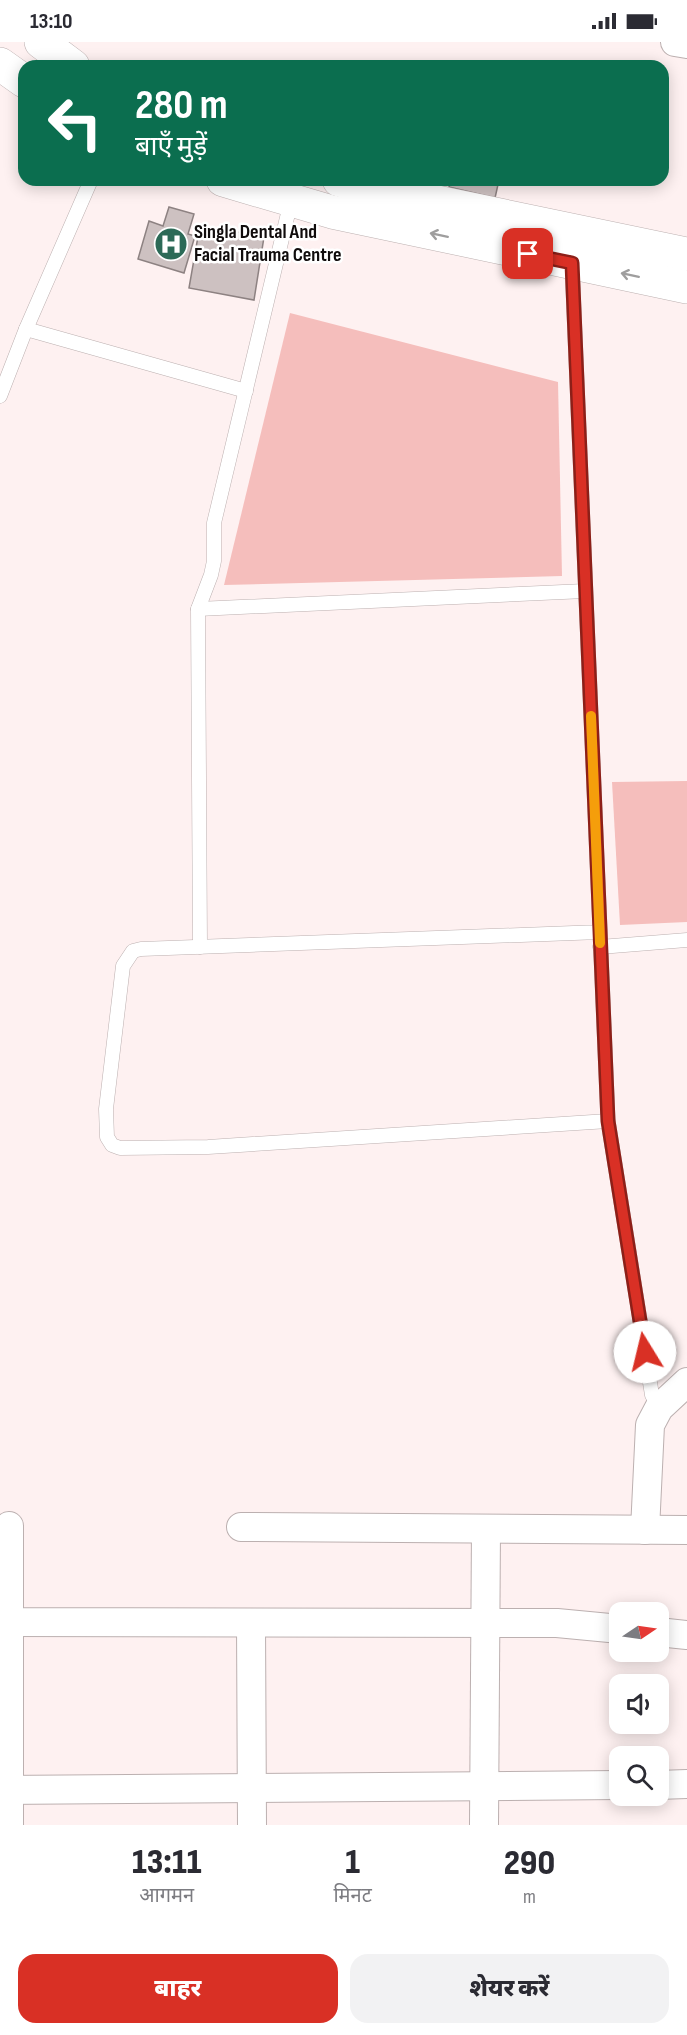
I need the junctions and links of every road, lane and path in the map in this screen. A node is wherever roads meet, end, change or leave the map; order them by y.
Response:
1 (41, 42) edge
2 (675, 42) edge
3 (687, 44) edge
4 (65, 60) edge
5 (0, 64) edge
6 (18, 77) edge
7 (88, 186) edge
8 (266, 186) edge
9 (360, 186) edge
10 (294, 190) edge
11 (577, 248) junction
12 (687, 254) edge
13 (687, 287) edge
14 (26, 329) junction
15 (246, 391) junction
16 (0, 396) edge
17 (585, 591) junction
18 (198, 609) junction
19 (600, 940) junction
20 (687, 940) edge
21 (200, 947) junction
22 (608, 1121) junction
23 (687, 1382) edge
24 (659, 1408) junction
25 (9, 1526) dead end
26 (241, 1527) dead end
27 (486, 1529) junction
28 (645, 1530) junction
29 (687, 1530) edge
30 (4, 1621) edge
31 (251, 1623) junction
32 (485, 1623) junction
33 (609, 1628) edge
34 (669, 1633) edge
35 (687, 1635) edge
36 (687, 1784) edge
37 (609, 1785) edge
38 (669, 1785) edge
39 (484, 1786) junction
40 (252, 1788) junction
41 (5, 1790) edge
42 (9, 1825) edge
43 (252, 1825) edge
44 (484, 1825) edge

1 - 4 main road
2 - 3 street
5 - 6 main road
7 - 14 lane
8 - 10 main road
9 - 11 main road
11 -> 10 main road
10 - 15 lane
11 - 12 main road
13 -> 11 main road
11 - 17 lane
14 - 15 lane
14 - 16 lane
15 - 18 lane
17 - 18 lane
17 - 19 lane
18 - 21 lane
19 - 20 lane
19 - 21 lane
19 - 22 lane
21 - 22 lane
22 - 24 lane
23 - 24 street
24 - 28 street
25 - 30 street
26 - 27 street
27 - 28 street
27 - 32 street
28 - 29 street
30 - 31 street
30 - 41 street
31 - 32 street
31 - 40 street
32 - 33 street
32 - 39 street
34 - 35 street
36 - 38 street
37 - 39 street
39 - 40 street
39 - 44 street
40 - 41 street
40 - 43 street
41 - 42 street

